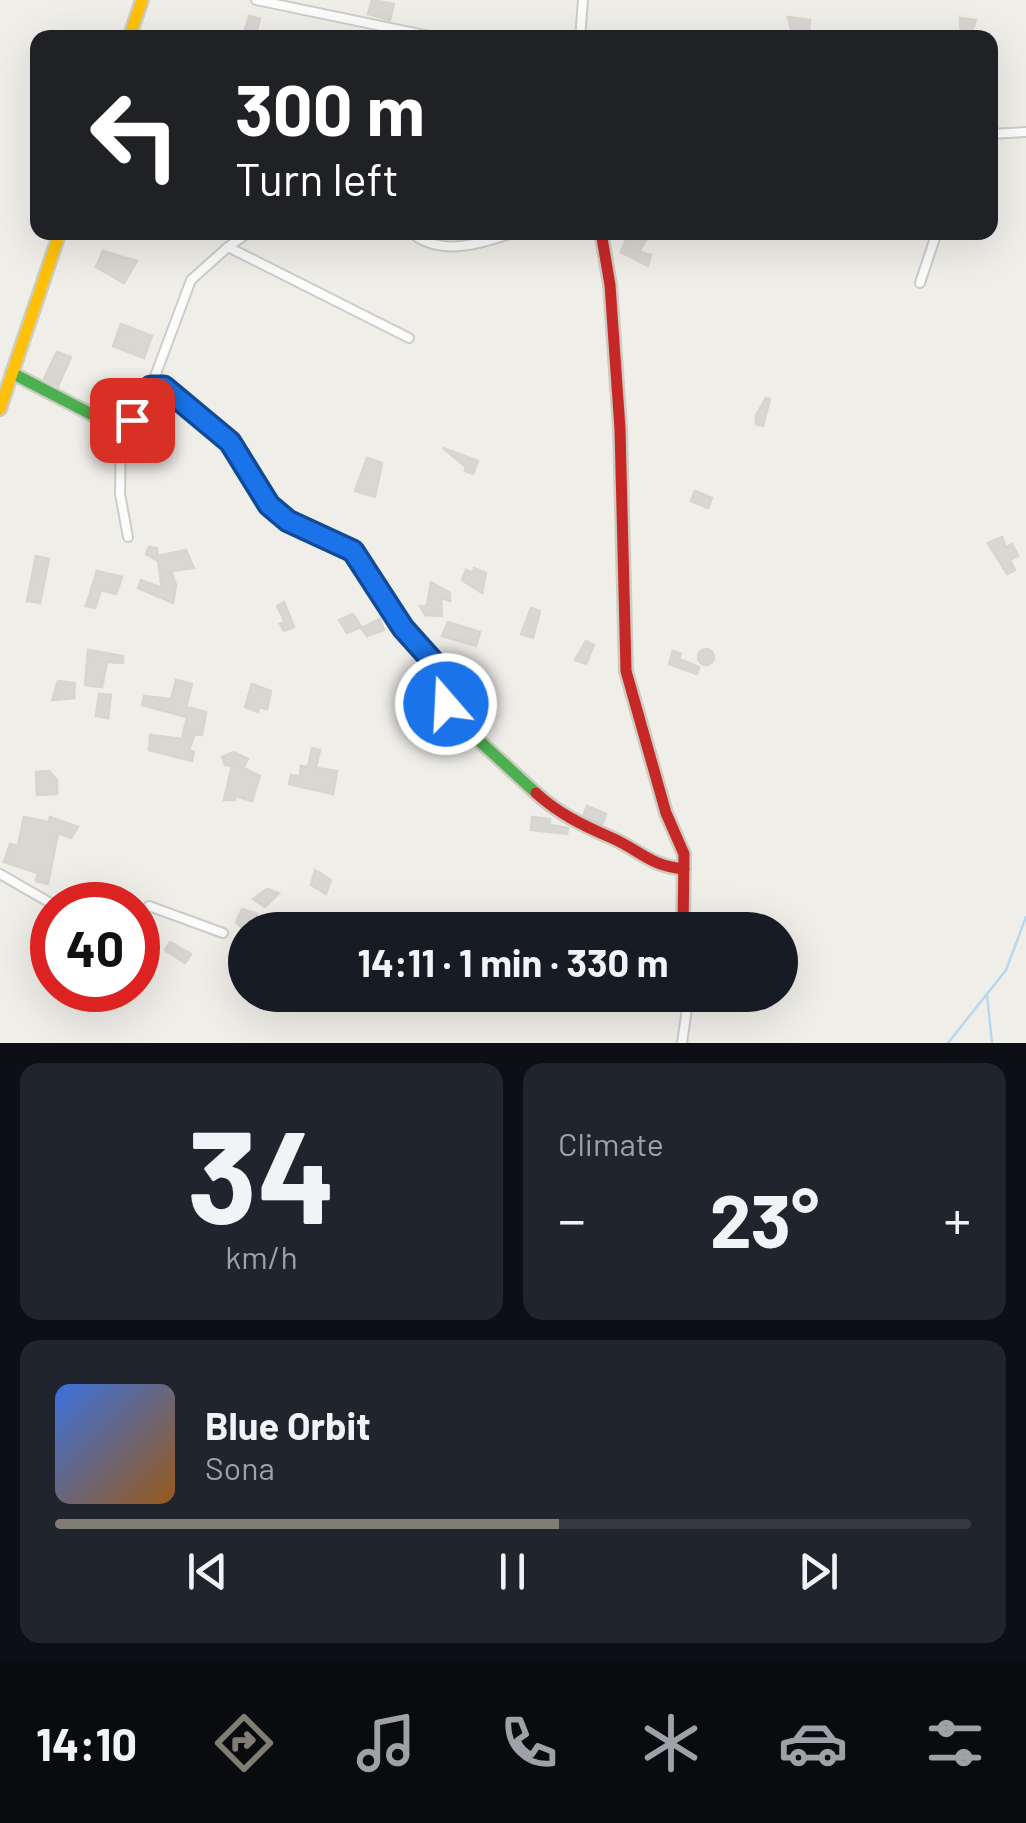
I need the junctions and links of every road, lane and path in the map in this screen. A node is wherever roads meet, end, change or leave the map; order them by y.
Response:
1 (142, 0) edge
2 (256, 0) edge
3 (584, 0) edge
4 (132, 30) edge
5 (384, 30) edge
6 (581, 30) edge
7 (1026, 132) edge
8 (998, 134) edge
9 (57, 240) edge
10 (238, 240) edge
11 (422, 240) edge
12 (483, 240) edge
13 (602, 240) edge
14 (934, 240) edge
15 (228, 247) junction
16 (920, 283) dead end
17 (409, 338) dead end
18 (12, 373) junction
19 (151, 387) junction
20 (0, 409) edge
21 (121, 426) junction
22 (128, 537) dead end
23 (684, 868) junction
24 (0, 874) edge
25 (30, 891) edge
26 (160, 910) edge
27 (683, 912) edge
28 (224, 932) dead end
29 (687, 1012) edge
30 (682, 1043) edge

1 - 4 street
2 - 5 street
3 - 6 street
7 - 8 street
9 - 18 street
10 - 15 street
11 - 12 street
13 - 23 street
14 - 16 street
15 - 17 street
15 - 19 street
18 - 20 street
18 - 21 street
19 - 21 street
19 - 23 street
21 - 22 street
23 - 27 street
24 - 25 street
26 - 28 street
29 - 30 street

